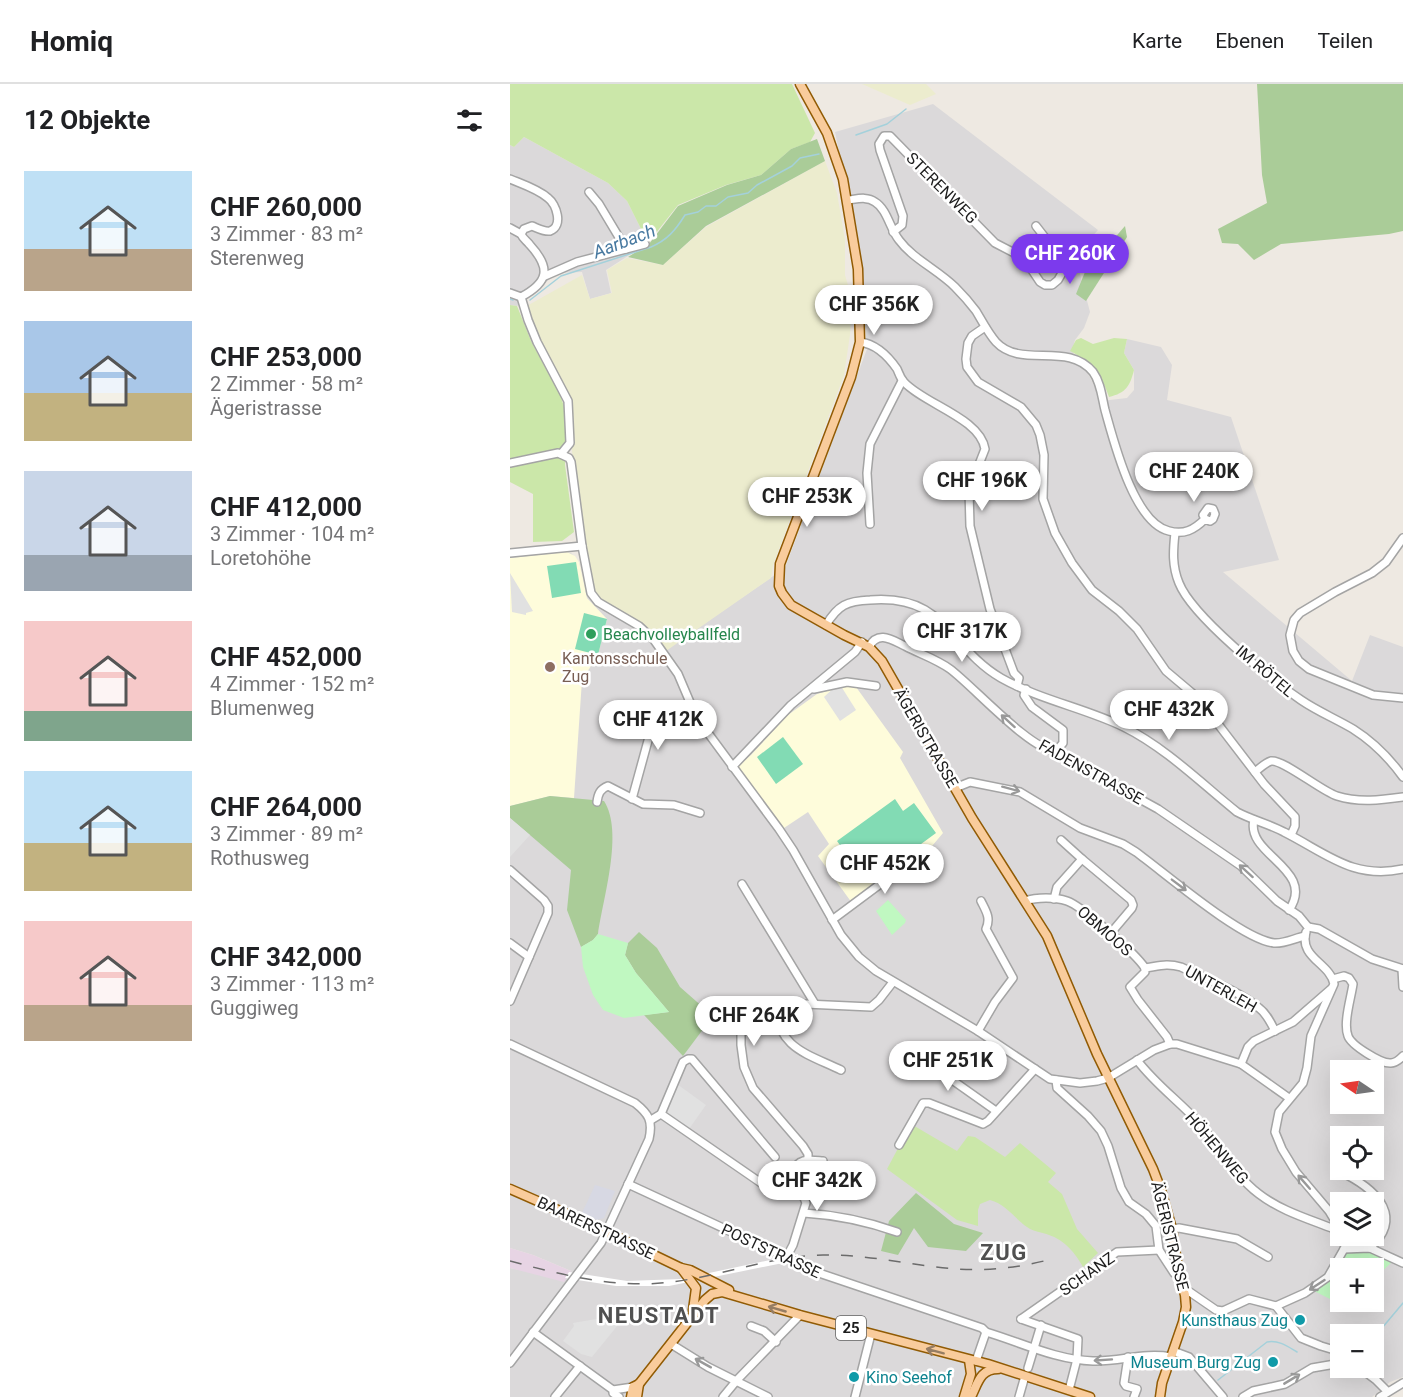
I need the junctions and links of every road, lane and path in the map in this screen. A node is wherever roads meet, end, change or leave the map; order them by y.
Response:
1 (800, 84) edge
2 (510, 179) edge
3 (588, 192) dead end
4 (848, 200) junction
5 (1036, 226) dead end
6 (510, 228) edge
7 (893, 232) junction
8 (521, 234) junction
9 (645, 244) dead end
10 (626, 249) junction
11 (545, 276) junction
12 (510, 292) edge
13 (521, 297) junction
14 (985, 327) junction
15 (860, 342) junction
16 (902, 381) junction
17 (561, 454) junction
18 (510, 463) edge
19 (1205, 519) dead end
20 (870, 524) dead end
21 (1175, 533) junction
22 (1403, 538) edge
23 (582, 546) junction
24 (510, 553) edge
25 (826, 625) junction
26 (865, 644) junction
27 (876, 686) dead end
28 (1017, 686) junction
29 (1026, 689) junction
30 (808, 691) junction
31 (1403, 698) edge
32 (692, 706) junction
33 (1056, 751) junction
34 (732, 767) junction
35 (1255, 772) junction
36 (1403, 777) edge
37 (955, 788) junction
38 (1403, 797) edge
39 (632, 799) junction
40 (597, 802) dead end
41 (700, 813) dead end
42 (1254, 820) junction
43 (1291, 835) junction
44 (1061, 840) dead end
45 (922, 854) dead end
46 (1082, 859) junction
47 (1403, 869) edge
48 (510, 870) edge
49 (742, 884) dead end
50 (1054, 899) junction
51 (981, 901) dead end
52 (1025, 901) junction
53 (1289, 910) junction
54 (832, 920) junction
55 (1308, 927) junction
56 (1110, 934) junction
57 (1305, 936) junction
58 (510, 943) edge
59 (529, 957) junction
60 (1145, 968) junction
61 (1402, 969) edge
62 (1331, 976) junction
63 (893, 981) junction
64 (1403, 987) edge
65 (1332, 989) junction
66 (510, 1000) edge
67 (776, 1004) junction
68 (815, 1004) junction
69 (1275, 1031) junction
70 (978, 1032) junction
71 (510, 1044) edge
72 (1170, 1044) junction
73 (914, 1053) dead end
74 (1403, 1056) edge
75 (1137, 1060) junction
76 (1240, 1064) junction
77 (1035, 1069) junction
78 (841, 1070) dead end
79 (1108, 1078) junction
80 (1056, 1080) junction
81 (1289, 1098) junction
82 (996, 1111) junction
83 (661, 1114) junction
84 (651, 1120) junction
85 (899, 1146) dead end
86 (775, 1157) dead end
87 (808, 1159) junction
88 (823, 1161) dead end
89 (1353, 1180) edge
90 (628, 1184) junction
91 (764, 1185) dead end
92 (510, 1188) edge
93 (804, 1213) junction
94 (1330, 1213) edge
95 (1172, 1229) junction
96 (1330, 1229) edge
97 (606, 1232) junction
98 (897, 1232) dead end
99 (1343, 1246) edge
100 (1368, 1248) junction
101 (1344, 1249) junction
102 (1160, 1250) junction
103 (786, 1257) junction
104 (1268, 1257) dead end
105 (1403, 1263) edge
106 (681, 1268) junction
107 (1179, 1275) junction
108 (1184, 1288) junction
109 (737, 1295) junction
110 (1276, 1306) junction
111 (692, 1314) junction
112 (800, 1315) junction
113 (1041, 1325) junction
114 (751, 1326) dead end
115 (533, 1332) junction
116 (986, 1332) junction
117 (871, 1334) junction
118 (776, 1342) junction
119 (671, 1344) junction
120 (1034, 1348) junction
121 (1330, 1348) edge
122 (1172, 1354) junction
123 (1128, 1357) junction
124 (1077, 1359) junction
125 (972, 1360) junction
126 (510, 1362) edge
127 (1330, 1365) edge
128 (580, 1366) junction
129 (1007, 1370) junction
130 (1027, 1372) junction
131 (1374, 1378) edge
132 (737, 1380) junction
133 (1403, 1383) edge
134 (636, 1386) junction
135 (613, 1390) junction
136 (1069, 1390) junction
137 (1387, 1391) junction
138 (555, 1397) edge
139 (618, 1397) edge
140 (631, 1397) edge
141 (637, 1397) edge
142 (723, 1397) edge
143 (768, 1397) edge
144 (855, 1397) edge
145 (964, 1397) edge
146 (971, 1397) edge
147 (1019, 1397) edge
148 (1090, 1397) edge
149 (1134, 1397) edge
150 (1160, 1397) edge
151 (1223, 1397) edge
152 (1243, 1397) edge
153 (1380, 1397) edge

1 - 4 main road, ÄGERISTRASSE
2 - 8 street
3 - 10 street
4 - 7 street
4 - 15 main road, ÄGERISTRASSE
5 - 7 street, STERENWEG
6 - 8 street
7 - 14 street
8 - 11 street
9 - 10 street
10 - 11 street
11 - 13 street
12 - 13 street
13 - 17 street
14 - 21 street
14 - 35 street
15 - 16 street
15 - 25 main road, ÄGERISTRASSE
16 - 20 street
16 - 28 street
17 - 18 street
17 - 23 street
19 - 21 street
21 - 36 street, IM RÖTEL
22 - 31 street
23 - 24 street
23 - 32 street
25 - 26 main road, ÄGERISTRASSE
25 - 28 street
26 - 30 street
33 -> 26 street, FADENSTRASSE
26 - 37 main road, ÄGERISTRASSE
27 - 30 street
28 - 29 street
29 - 33 street
29 - 42 street
30 - 34 street
32 - 34 street
32 - 39 street
53 -> 33 street, FADENSTRASSE
34 - 54 street
35 - 38 street
35 - 43 street
37 - 52 main road, ÄGERISTRASSE
37 -> 57 street
39 - 40 street
39 - 41 street
42 - 43 street
42 - 53 street
43 - 47 street
44 - 46 street
45 - 54 street
46 - 50 street
46 - 56 street
48 - 59 street
49 - 68 street
50 - 52 street, OBMOOS
50 - 56 street, OBMOOS
51 - 70 street
52 - 79 main road, ÄGERISTRASSE
53 - 55 street, FADENSTRASSE
54 - 63 street
55 - 57 street
55 - 61 street, FADENSTRASSE
56 - 60 street, OBMOOS
57 - 62 street
58 - 59 street
59 - 66 street
60 - 69 street, UNTERLEH
60 - 72 street
61 - 64 street
62 - 65 street
62 - 74 street
63 - 68 street
63 - 70 street
65 - 69 street
65 - 81 street
67 - 68 street
67 - 78 street
67 - 87 street
69 - 76 street
70 - 77 street
71 - 84 street
72 - 75 street
72 - 76 street
73 - 82 street
75 - 79 street
75 - 96 street, HÖHENWEG
76 - 81 street
77 - 80 street
77 - 82 street
79 - 80 street
79 - 95 main road, ÄGERISTRASSE
80 - 102 street
94 -> 81 street
82 - 85 street
83 - 84 street
83 - 86 street
83 - 91 street
84 - 90 street
87 - 88 street
87 - 93 street
89 - 100 street
90 - 97 street
90 - 103 street, POSTSTRASSE
92 - 97 main road, BAARERSTRASSE
93 - 98 street
93 - 103 street
95 - 104 street
95 - 107 main road, ÄGERISTRASSE
97 - 106 main road, BAARERSTRASSE
97 - 115 street
99 - 101 street
100 - 101 street
100 - 105 street
101 -> 110 street
102 - 107 street
102 - 113 street, SCHANZ
103 - 116 street, POSTSTRASSE
106 - 109 main road, BAARERSTRASSE
106 - 111 main road
107 - 108 main road, ÄGERISTRASSE
108 - 110 street
108 - 122 main road, ÄGERISTRASSE
109 - 111 main road, 25
112 -> 109 main road, 25
110 - 121 street
111 - 119 main road, 25
112 - 117 main road, 25
112 - 118 street
113 - 120 street
113 - 124 street
114 - 118 street
115 - 126 street
115 - 128 street
116 - 120 street, POSTSTRASSE
116 - 125 street
125 -> 117 main road, 25
117 - 144 street
118 - 132 street
132 -> 119 street
119 - 134 main road, 25
120 - 124 street, POSTSTRASSE
120 - 130 street
122 - 123 street, POSTSTRASSE
122 - 150 main road, ÄGERISTRASSE
122 - 151 street
123 -> 124 street, POSTSTRASSE
123 - 149 street
124 - 136 street
125 - 129 main road, 25
125 - 145 main road
152 -> 127 street
128 - 135 street
128 - 138 street
129 - 130 main road, 25
129 - 146 main road
130 - 136 main road, 25
130 - 147 street
131 - 137 street
132 - 142 street
132 - 143 street
133 - 137 street
134 - 135 street
134 - 140 main road, 25
134 - 141 main road, 25
135 - 139 street
136 - 148 main road, 25
137 - 153 street

